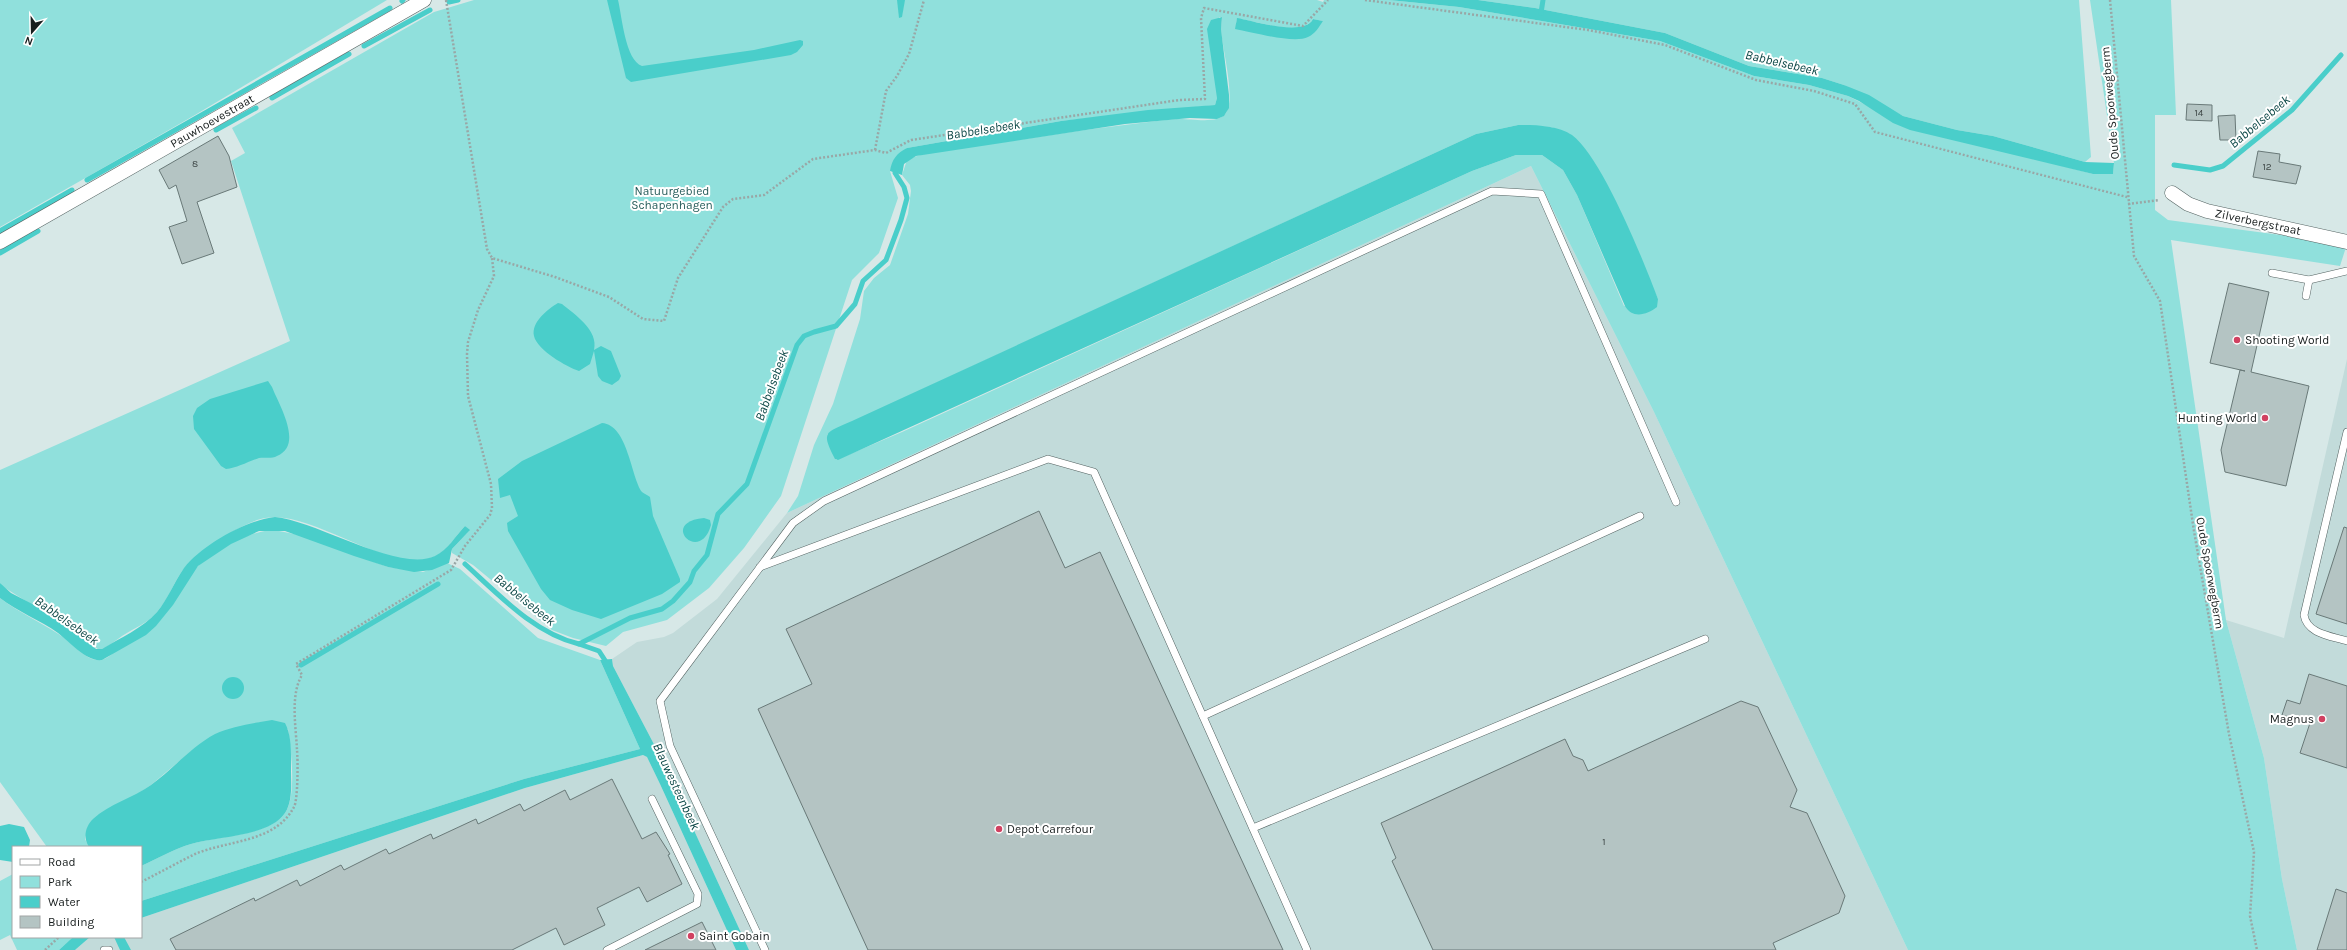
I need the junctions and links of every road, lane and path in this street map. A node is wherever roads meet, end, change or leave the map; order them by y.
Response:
1 (424, 0) edge
2 (446, 0) edge
3 (924, 0) edge
4 (1328, 0) edge
5 (1365, 0) edge
6 (2110, 0) edge
7 (875, 150) junction
8 (2172, 193) joint
9 (2127, 197) junction
10 (2128, 204) junction
11 (0, 242) edge
12 (2347, 242) edge
13 (492, 258) junction
14 (2347, 271) edge
15 (2272, 273) dead end
16 (2310, 280) junction
17 (2306, 296) dead end
18 (2347, 432) edge
19 (1676, 502) dead end
20 (1640, 516) dead end
21 (760, 567) junction
22 (1705, 639) dead end
23 (2347, 641) edge
24 (1203, 716) junction
25 (652, 799) dead end
26 (1253, 828) junction
27 (142, 882) edge
28 (58, 938) edge
29 (45, 950) edge
30 (104, 950) edge
31 (109, 950) edge
32 (607, 950) edge
33 (765, 950) edge
34 (1307, 950) edge
35 (2257, 950) edge

1 - 11 street, Pauwhoevestraat
2 - 13 path
3 - 7 path
4 - 7 path
5 - 9 path
6 - 9 path, Oude Spoorwegberm
7 - 13 path
8 - 10 path
8 - 12 street, Zilverbergstraat
9 - 10 path, Oude Spoorwegberm
10 - 35 path, Oude Spoorwegberm
13 - 27 path
14 - 16 lane
15 - 16 lane
16 - 17 lane
18 - 23 lane
19 - 21 lane
20 - 24 lane
21 - 24 lane
21 - 33 lane
22 - 26 lane
24 - 26 lane
25 - 32 lane
26 - 34 lane
28 - 29 path
30 - 31 lane

